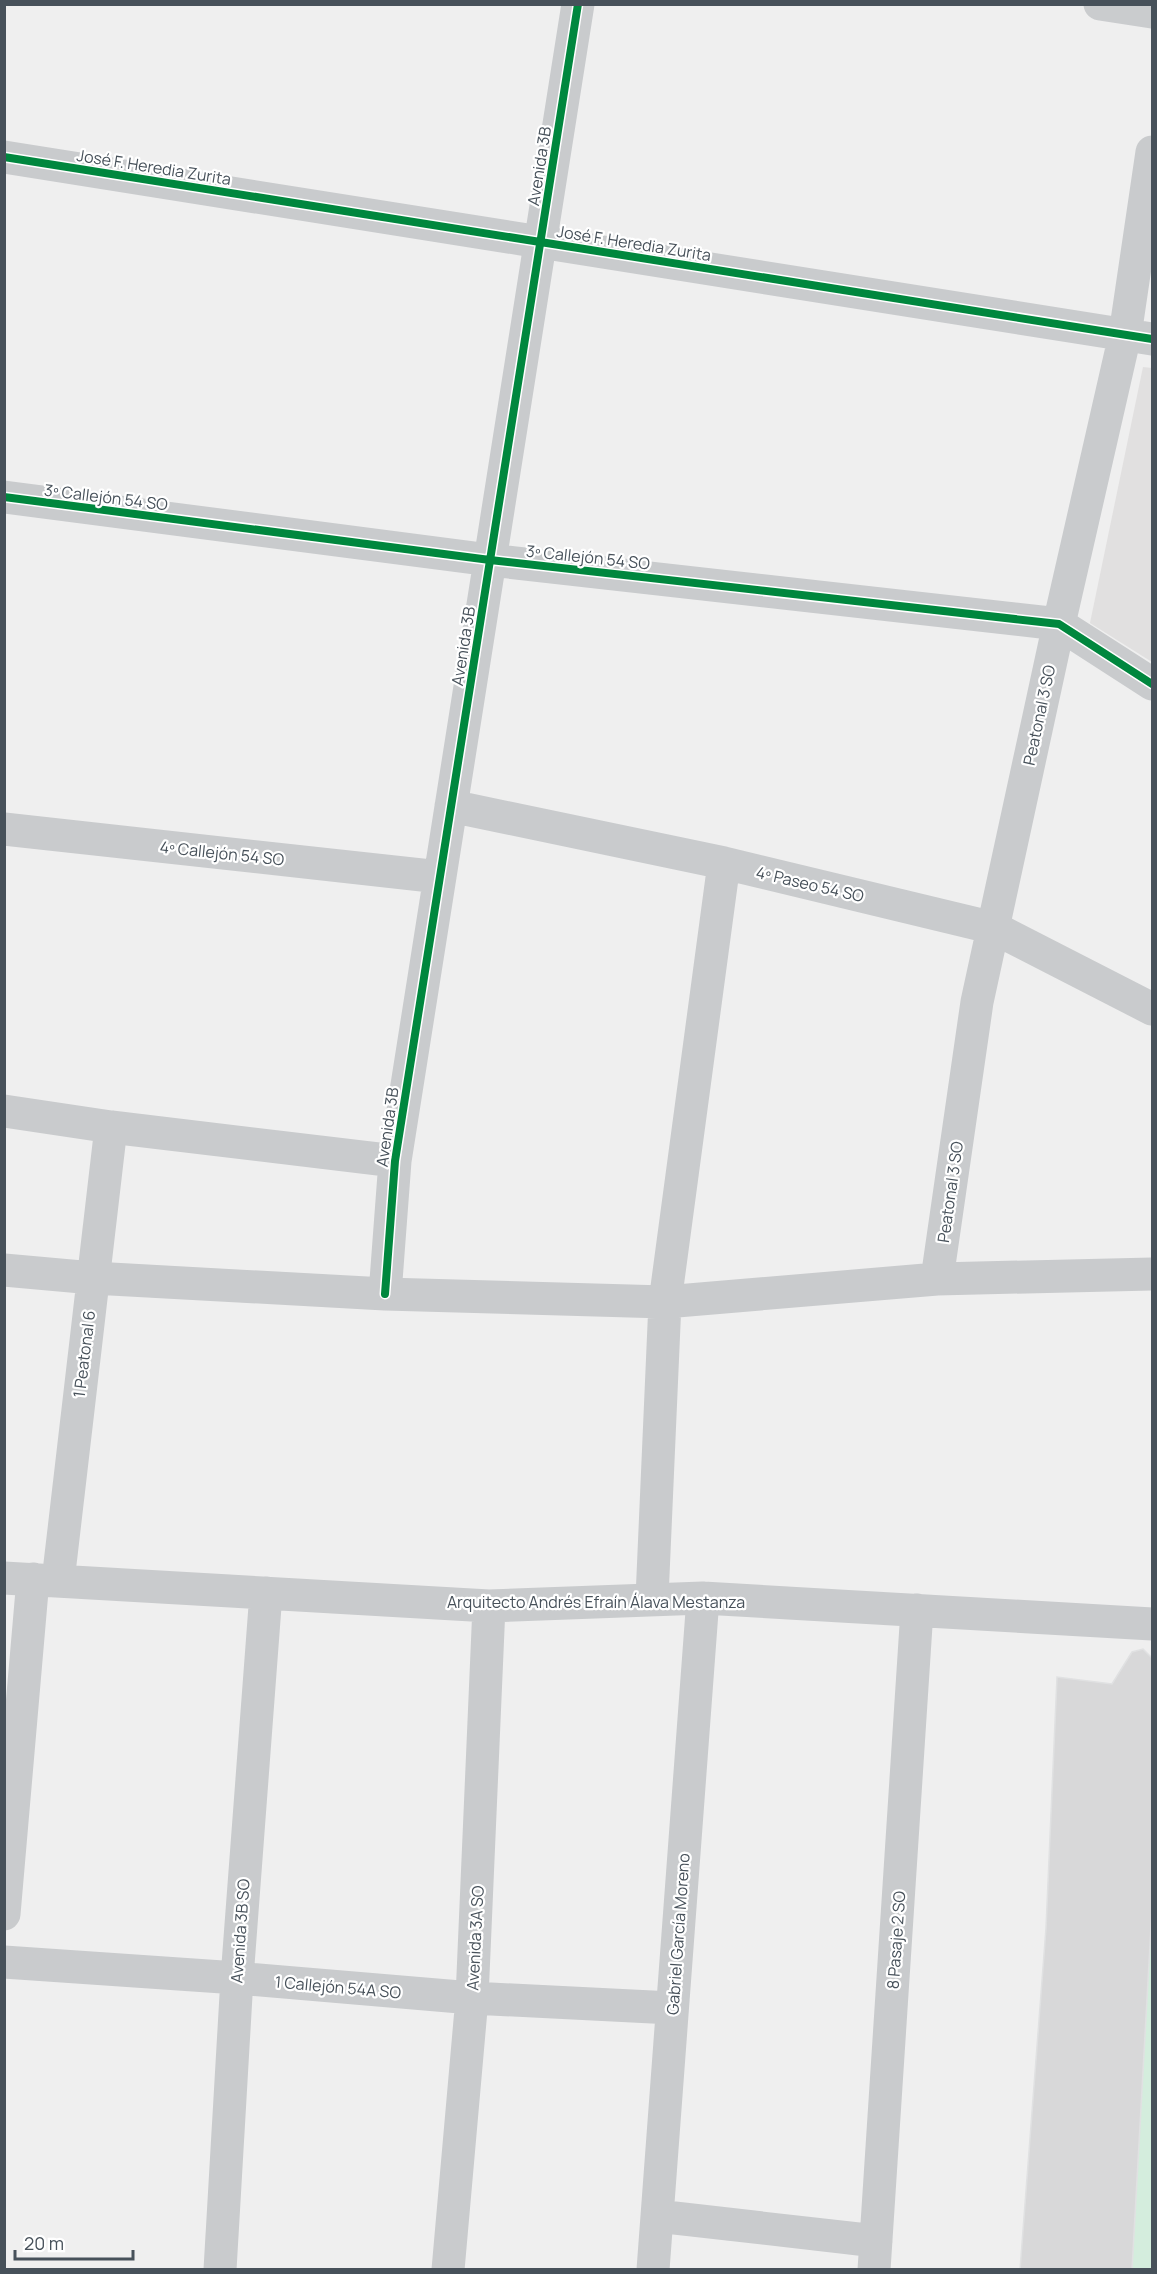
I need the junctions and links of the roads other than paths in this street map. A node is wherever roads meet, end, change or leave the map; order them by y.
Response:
1 (578, 4) edge
2 (1100, 4) edge
3 (1152, 12) edge
4 (1152, 152) edge
5 (4, 157) edge
6 (540, 241) junction
7 (1139, 337) edge
8 (4, 497) edge
9 (490, 560) junction
10 (1059, 624) junction
11 (1152, 684) edge
12 (451, 806) junction
13 (4, 829) edge
14 (724, 863) junction
15 (440, 877) junction
16 (994, 928) junction
17 (1152, 1009) edge
18 (4, 1111) edge
19 (111, 1127) junction
20 (395, 1161) junction
21 (4, 1270) edge
22 (1152, 1274) edge
23 (93, 1278) junction
24 (937, 1280) junction
25 (385, 1294) junction
26 (665, 1302) junction
27 (32, 1580) edge
28 (266, 1593) junction
29 (652, 1598) junction
30 (703, 1598) junction
31 (489, 1606) junction
32 (918, 1610) junction
33 (1152, 1624) edge
34 (4, 1914) edge
35 (4, 1962) edge
36 (237, 1978) junction
37 (472, 1998) junction
38 (672, 2008) junction
39 (657, 2216) junction
40 (875, 2255) edge
41 (220, 2270) edge
42 (448, 2270) edge
43 (653, 2270) edge

1 - 6 street, Avenida 3B
2 - 3 street
4 - 7 street, Peatonal 3 SO
5 - 6 street, José F. Heredia Zurita
6 - 7 street, José F. Heredia Zurita
6 - 9 street, Avenida 3B
7 - 10 street, Peatonal 3 SO
8 - 9 street, 3º Callejón 54 SO
9 - 10 street, 3º Callejón 54 SO
9 - 12 street, Avenida 3B
10 - 11 street, 3º Callejón 54 SO
10 - 16 street, Peatonal 3 SO
12 - 14 street, 4º Paseo 54 SO
12 - 15 street, Avenida 3B
13 - 15 street, 4º Callejón 54 SO
14 - 16 street, 4º Paseo 54 SO
14 - 26 street
15 - 20 street, Avenida 3B
16 - 17 street, 4º Paseo 54 SO
16 - 24 street, Peatonal 3 SO
18 - 19 street
19 - 20 street
19 - 23 street, 1 Peatonal 6
20 - 25 street, Avenida 3B
21 - 23 street
22 - 24 street
23 - 25 street
23 - 27 street, 1 Peatonal 6
24 - 26 street
25 - 26 street
26 - 29 street
27 - 28 street, Arquitecto Andrés Efraín Álava Mestanza
27 - 34 street, 1 Peatonal 6
28 - 31 street, Arquitecto Andrés Efraín Álava Mestanza
28 - 36 street, Avenida 3B SO
29 - 30 street, Arquitecto Andrés Efraín Álava Mestanza
29 - 31 street, Arquitecto Andrés Efraín Álava Mestanza
30 - 32 street, Arquitecto Andrés Efraín Álava Mestanza
30 - 38 street, Gabriel García Moreno
31 - 37 street, Avenida 3A SO
32 - 33 street, Arquitecto Andrés Efraín Álava Mestanza
32 - 40 street, 8 Pasaje 2 SO
35 - 36 street, 1 Callejón 54A SO
36 - 37 street, 1 Callejón 54A SO
36 - 41 street, Avenida 3B SO
37 - 38 street, 1 Callejón 54A SO
37 - 42 street, Avenida 3A SO
38 - 39 street, Gabriel García Moreno
39 - 40 street
39 - 43 street, Gabriel García Moreno

